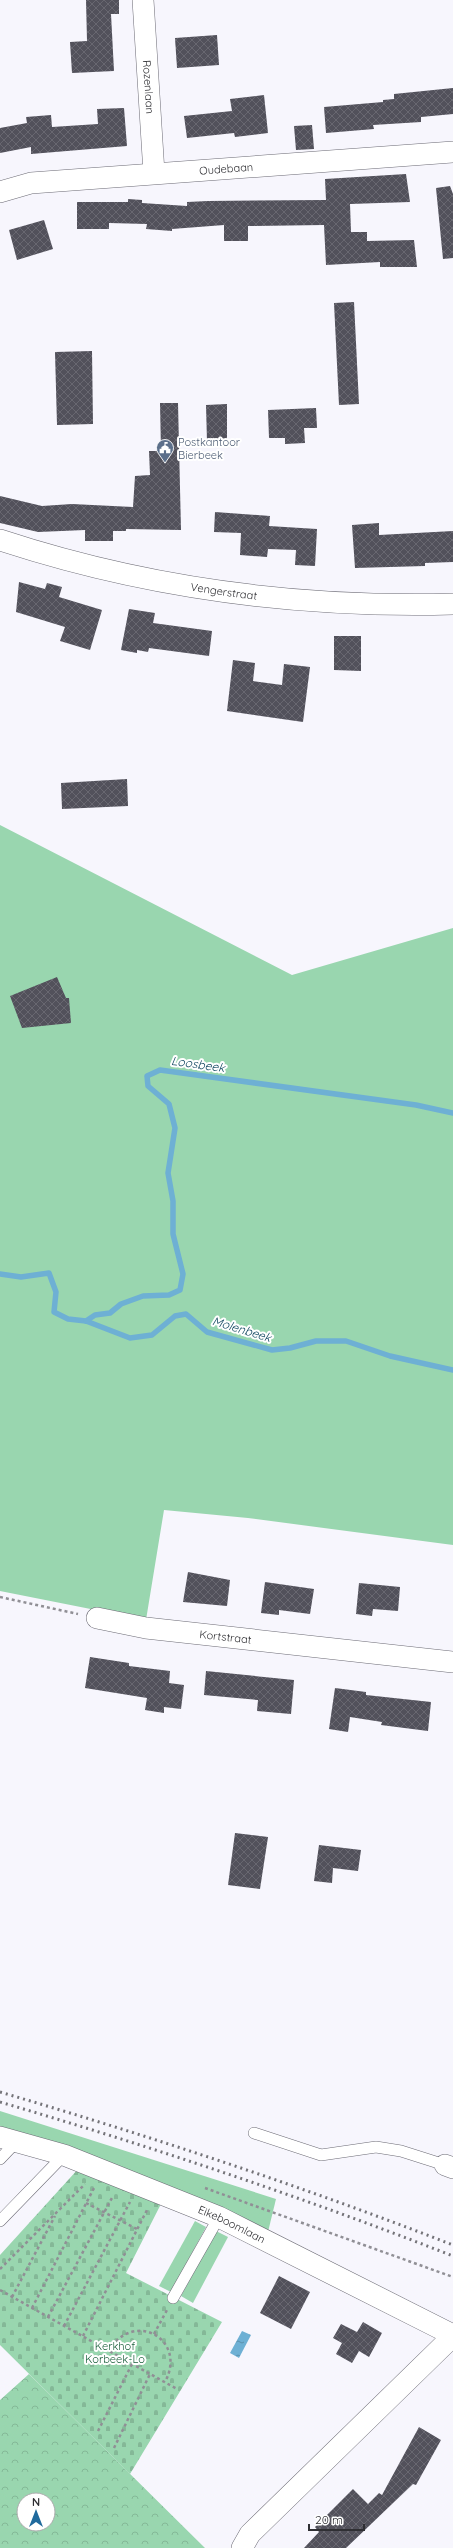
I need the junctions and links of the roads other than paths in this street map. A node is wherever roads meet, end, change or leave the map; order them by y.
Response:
1 (143, 0) edge
2 (453, 152) edge
3 (154, 173) junction
4 (0, 192) edge
5 (0, 540) edge
6 (453, 604) edge
7 (96, 1618) road end
8 (453, 1662) edge
9 (254, 2132) dead end
10 (9, 2139) edge
11 (64, 2155) junction
12 (0, 2159) edge
13 (449, 2167) edge
14 (219, 2217) junction
15 (0, 2220) edge
16 (173, 2298) road end
17 (453, 2335) edge
18 (242, 2548) edge

1 - 3 street, Rozenlaan
2 - 3 street, Oudebaan
3 - 4 street, Oudebaan
5 - 6 street, Vengerstraat
7 - 8 street, Kortstraat
9 - 13 lane
10 - 11 street, Eikeboomlaan
10 - 12 lane
11 - 14 street, Eikeboomlaan
11 - 15 lane
14 - 16 lane
14 - 17 street, Eikeboomlaan
17 - 18 street, Eikeboomlaan

